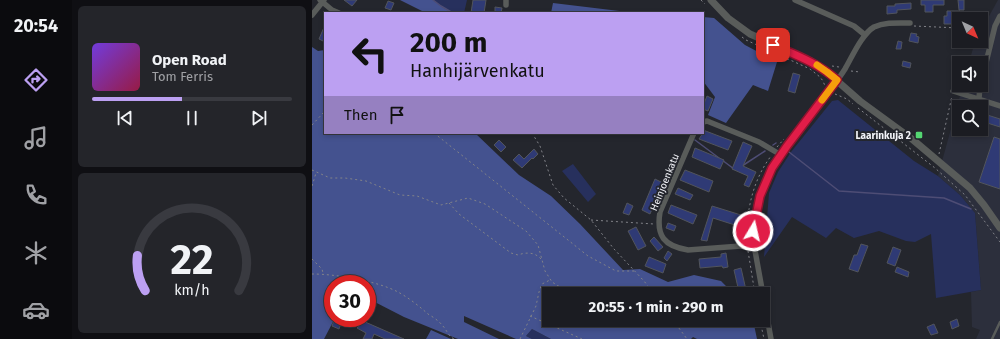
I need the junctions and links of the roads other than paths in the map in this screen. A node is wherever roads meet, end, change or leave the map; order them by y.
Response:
1 (711, 0) edge
2 (795, 0) edge
3 (323, 1) edge
4 (337, 12) edge
5 (312, 16) edge
6 (1000, 16) edge
7 (910, 23) road end
8 (865, 35) junction
9 (988, 56) edge
10 (837, 80) junction
11 (956, 92) edge
12 (979, 92) edge
13 (978, 99) junction
14 (1000, 106) edge
15 (704, 122) edge
16 (694, 134) edge
17 (781, 155) junction
18 (1000, 228) edge
19 (754, 245) junction
20 (1000, 322) edge
21 (771, 339) edge
22 (992, 339) edge

1 - 10 street
2 - 8 street
3 - 4 street
3 - 5 street
6 - 9 street
7 - 8 street
8 - 10 street
10 - 17 street
10 - 18 street
11 - 13 street
12 - 13 street
13 - 14 street
15 - 17 street
16 - 19 street, Heinjoenkatu
17 - 19 street
19 - 21 street
20 - 22 lane

